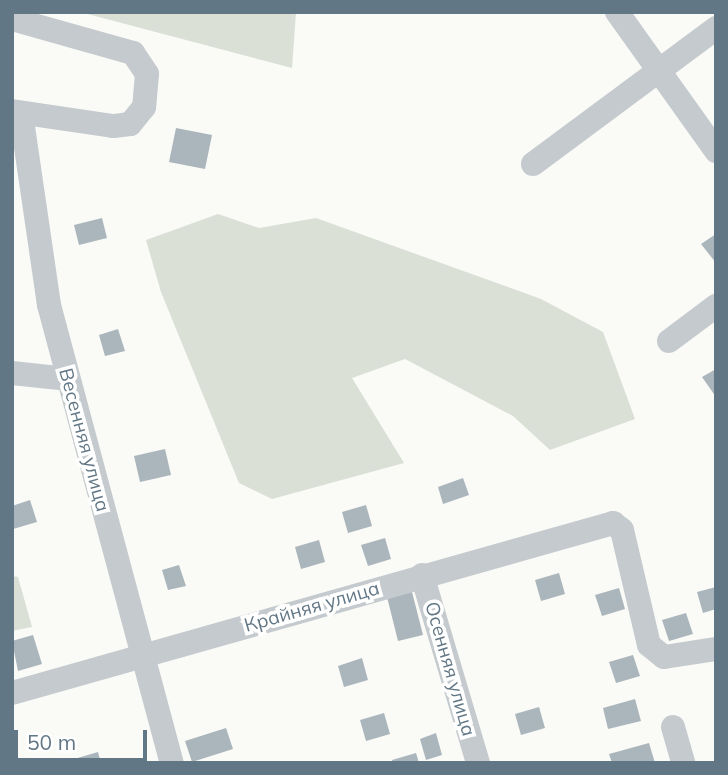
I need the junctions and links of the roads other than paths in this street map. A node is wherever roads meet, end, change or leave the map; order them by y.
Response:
1 (617, 12) edge
2 (12, 19) edge
3 (716, 28) edge
4 (659, 70) junction
5 (16, 112) edge
6 (716, 151) edge
7 (533, 164) dead end
8 (716, 306) edge
9 (669, 341) dead end
10 (12, 373) edge
11 (67, 379) junction
12 (422, 575) junction
13 (716, 649) edge
14 (143, 656) junction
15 (12, 693) edge
16 (673, 727) dead end
17 (172, 763) edge
18 (478, 763) edge
19 (683, 763) edge

1 - 4 street
2 - 5 street
3 - 4 street
4 - 6 street
4 - 7 street
5 - 11 street, Весенняя улица
8 - 9 street
10 - 11 street
11 - 14 street, Весенняя улица
12 - 13 street, Крайняя улица
12 - 14 street, Крайняя улица
12 - 18 street, Осенняя улица
14 - 15 street, Крайняя улица
14 - 17 street, Весенняя улица
16 - 19 street

